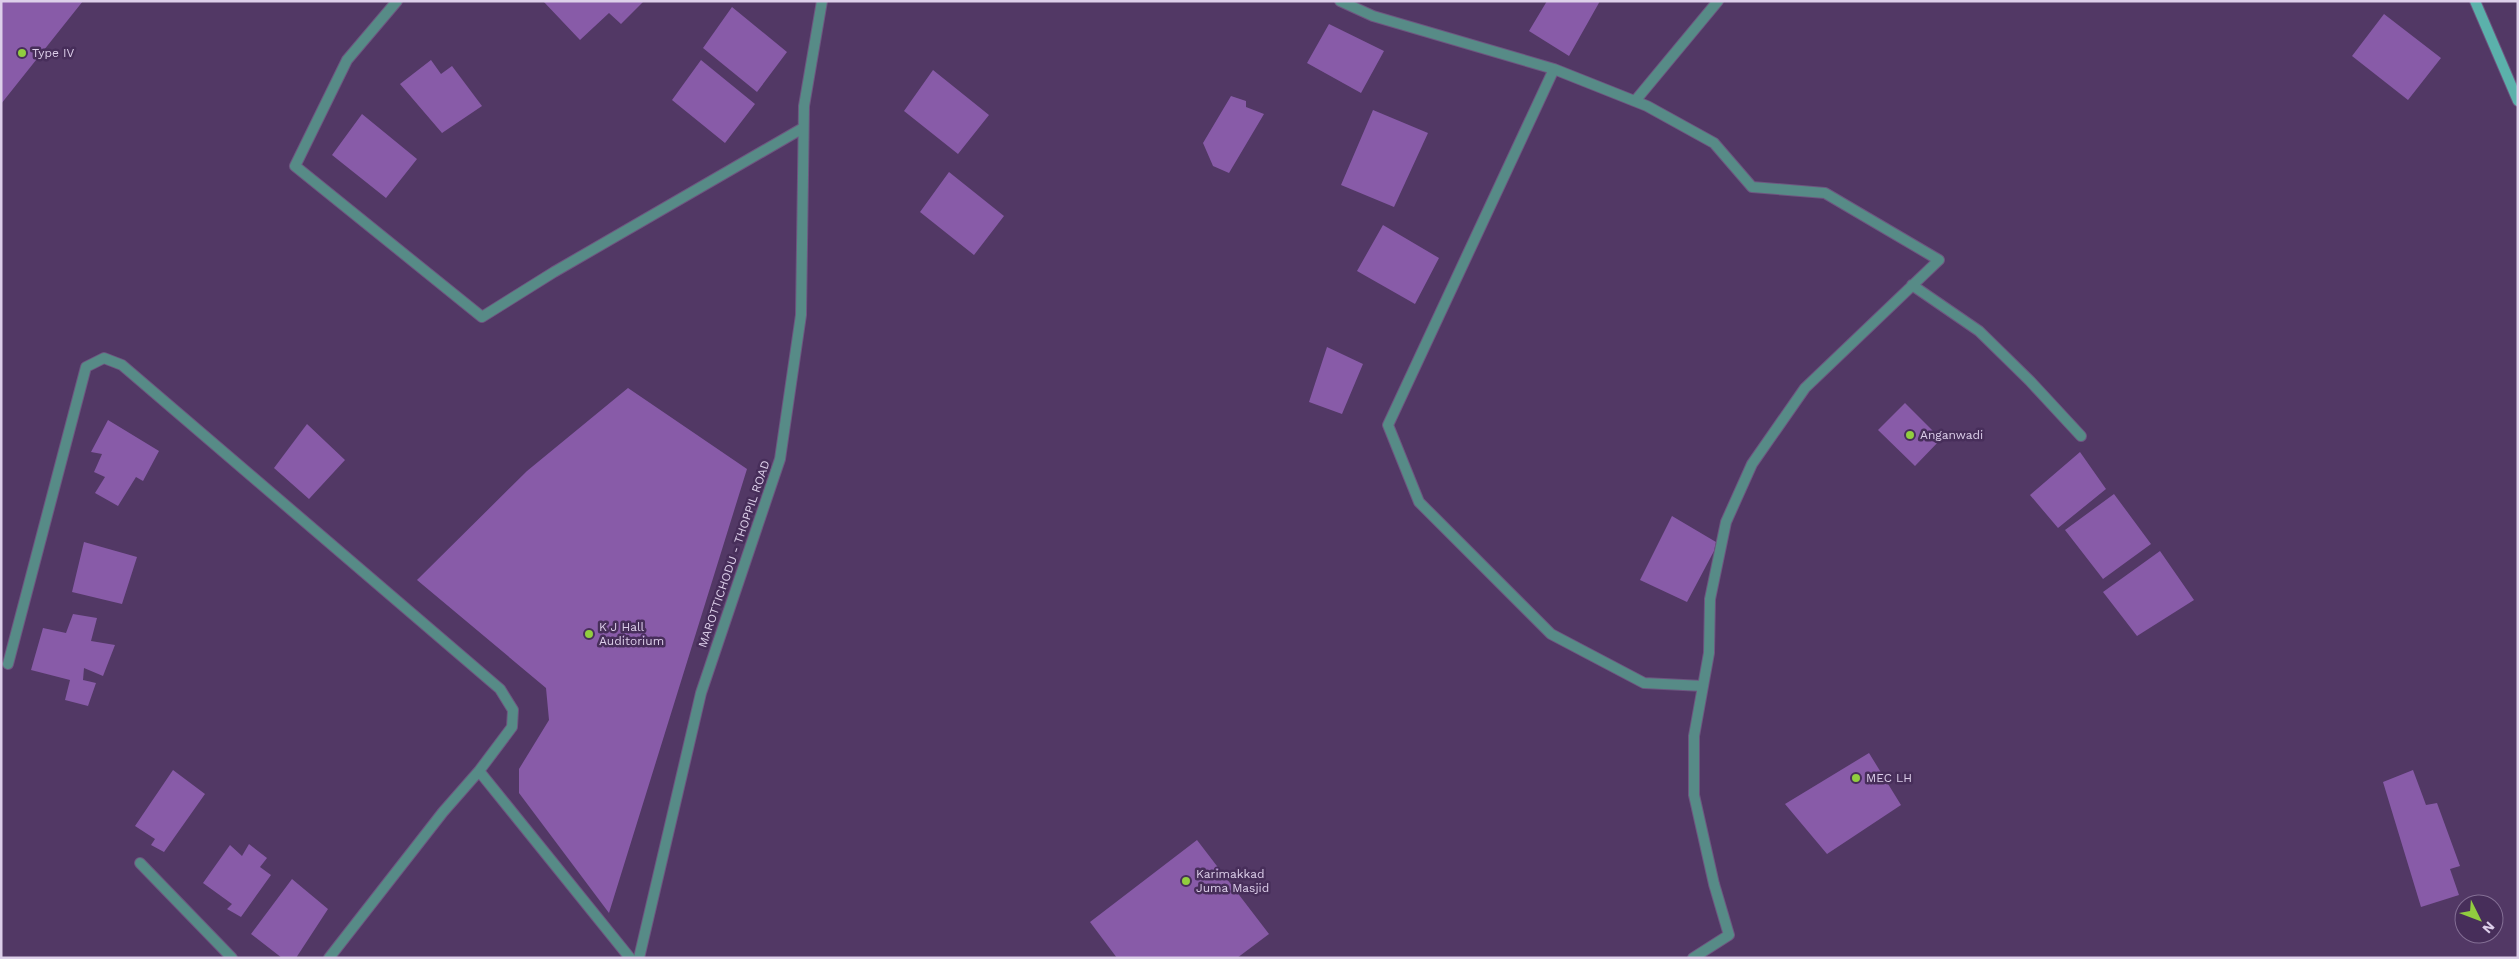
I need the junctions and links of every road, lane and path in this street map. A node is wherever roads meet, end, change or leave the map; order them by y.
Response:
1 (398, 1) edge
2 (822, 1) edge
3 (1340, 1) edge
4 (1718, 1) edge
5 (2475, 1) edge
6 (1554, 69) junction
7 (1635, 100) junction
8 (2518, 101) edge
9 (803, 128) junction
10 (1912, 285) junction
11 (2081, 436) dead end
12 (8, 664) dead end
13 (1703, 686) junction
14 (479, 771) junction
15 (140, 863) dead end
16 (232, 958) edge
17 (329, 958) edge
18 (630, 958) edge
19 (639, 958) edge
20 (1693, 958) edge

1 - 9 street
2 - 9 street, MAROTTICHODU - THOPPIL ROAD
3 - 6 street
4 - 7 street
5 - 8 street
6 - 7 street
6 - 13 street
7 - 10 street
9 - 19 street, MAROTTICHODU - THOPPIL ROAD
10 - 11 street
10 - 13 street
12 - 14 street
13 - 20 street
14 - 17 street
14 - 18 street
15 - 16 street

